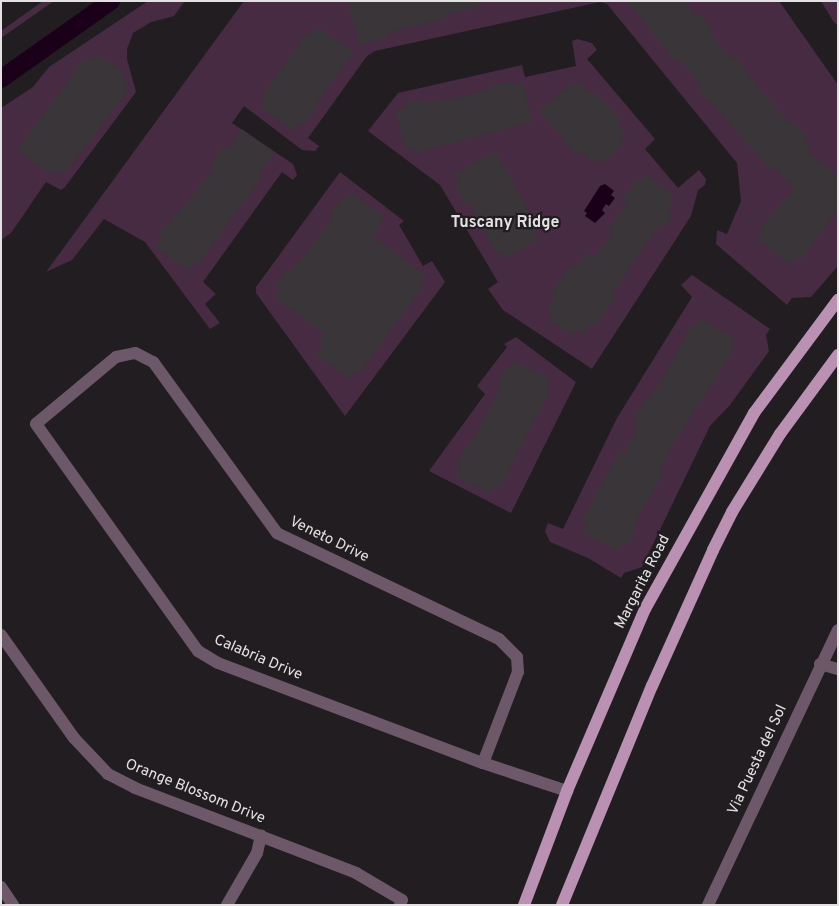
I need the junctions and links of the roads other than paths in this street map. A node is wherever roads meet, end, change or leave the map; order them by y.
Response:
1 (838, 300) edge
2 (135, 353) joint
3 (838, 355) edge
4 (838, 630) edge
5 (1, 635) edge
6 (820, 664) junction
7 (838, 669) edge
8 (483, 763) junction
9 (567, 791) junction
10 (261, 835) junction
11 (1, 887) edge
12 (401, 902) edge
13 (13, 905) edge
14 (228, 905) edge
15 (524, 905) edge
16 (562, 905) edge
17 (708, 905) edge

1 - 9 main road, Margarita Road
2 - 8 street, Veneto Drive
2 - 8 street, Calabria Drive
3 - 16 main road
4 - 6 street, Via Puesta del Sol
5 - 10 street, Orange Blossom Drive
6 - 7 street
6 - 17 street, Via Puesta del Sol
8 - 9 street, Calabria Drive
9 - 15 main road, Margarita Road
10 - 12 street, Orange Blossom Drive
10 - 14 street
11 - 13 street

